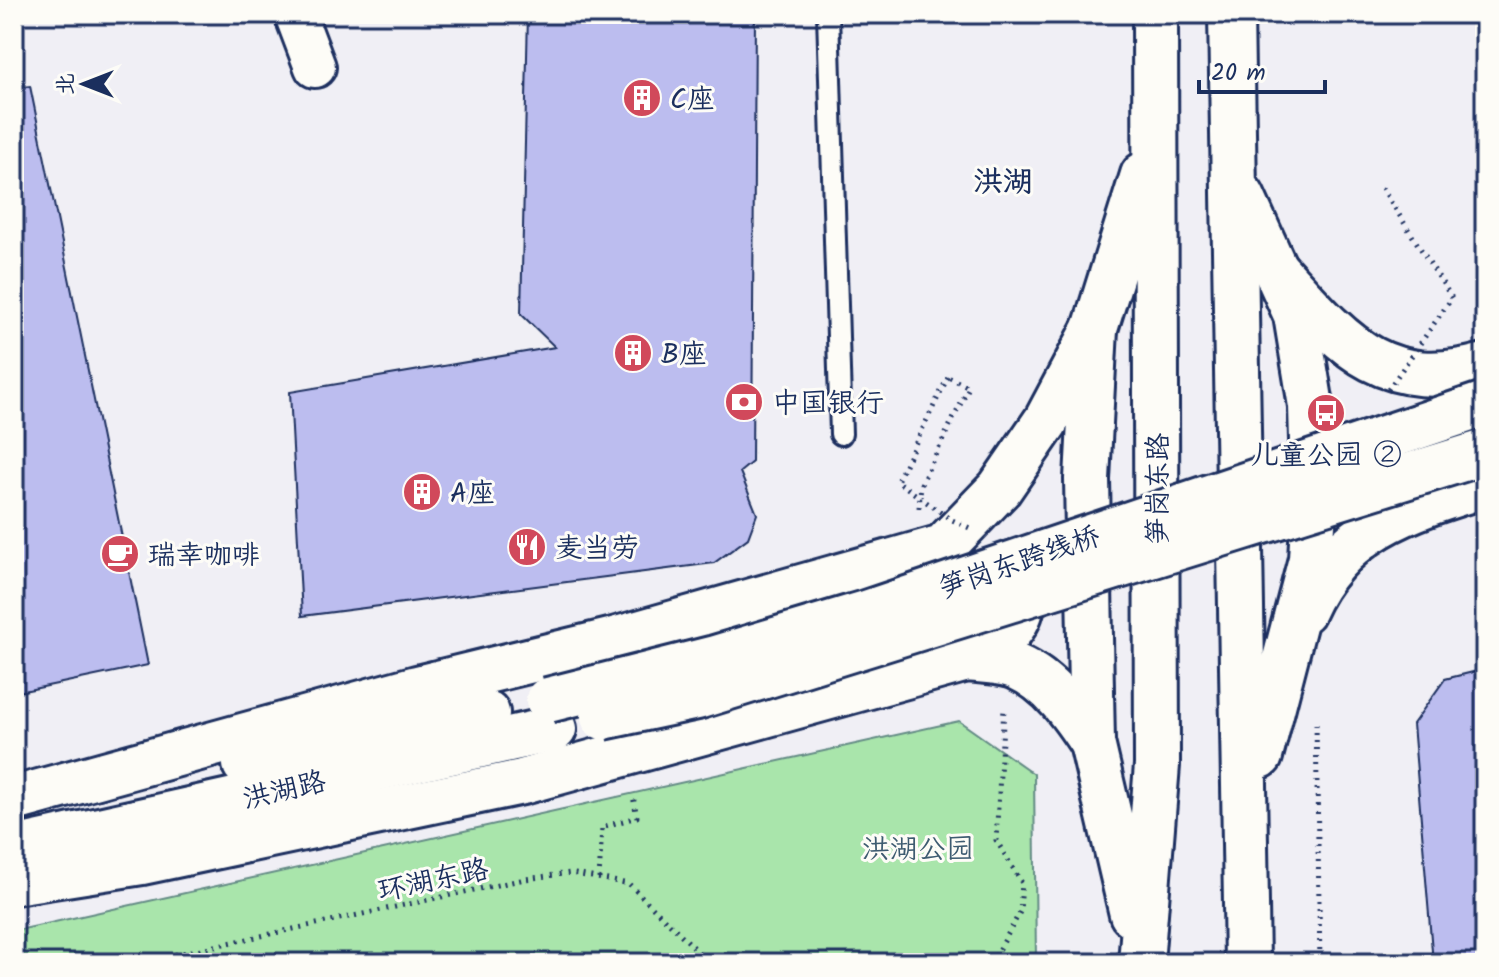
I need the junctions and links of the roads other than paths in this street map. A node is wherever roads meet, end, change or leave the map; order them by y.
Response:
1 (295, 14) edge
2 (828, 14) edge
3 (1155, 14) edge
4 (1231, 14) edge
5 (315, 67) dead end
6 (1157, 129) junction
7 (1235, 180) junction
8 (1274, 267) junction
9 (1095, 329) junction
10 (1485, 366) edge
11 (1485, 404) edge
12 (841, 434) dead end
13 (1485, 452) edge
14 (1485, 485) edge
15 (961, 540) junction
16 (1293, 631) junction
17 (967, 659) junction
18 (551, 715) junction
19 (1092, 743) junction
20 (14, 799) edge
21 (14, 806) edge
22 (1246, 809) junction
23 (14, 849) edge
24 (14, 882) edge
25 (1141, 957) edge
26 (1247, 963) edge

1 - 5 street
2 - 12 lane
3 - 6 street, 笋岗东路
4 - 7 street
6 - 9 street
6 - 25 street, 笋岗东路
7 - 8 street
7 - 22 street
8 - 10 street
8 - 16 street
9 - 15 street
9 - 19 street
11 - 18 street, 笋岗东跨线桥, bridge
13 - 18 street, 笋岗东跨线桥, bridge
14 - 16 street
15 - 17 street
15 - 20 street
16 - 22 street
17 - 19 street
17 - 24 street
18 - 21 street, 洪湖路
18 - 23 street, 洪湖路
19 - 25 street
22 - 26 street

